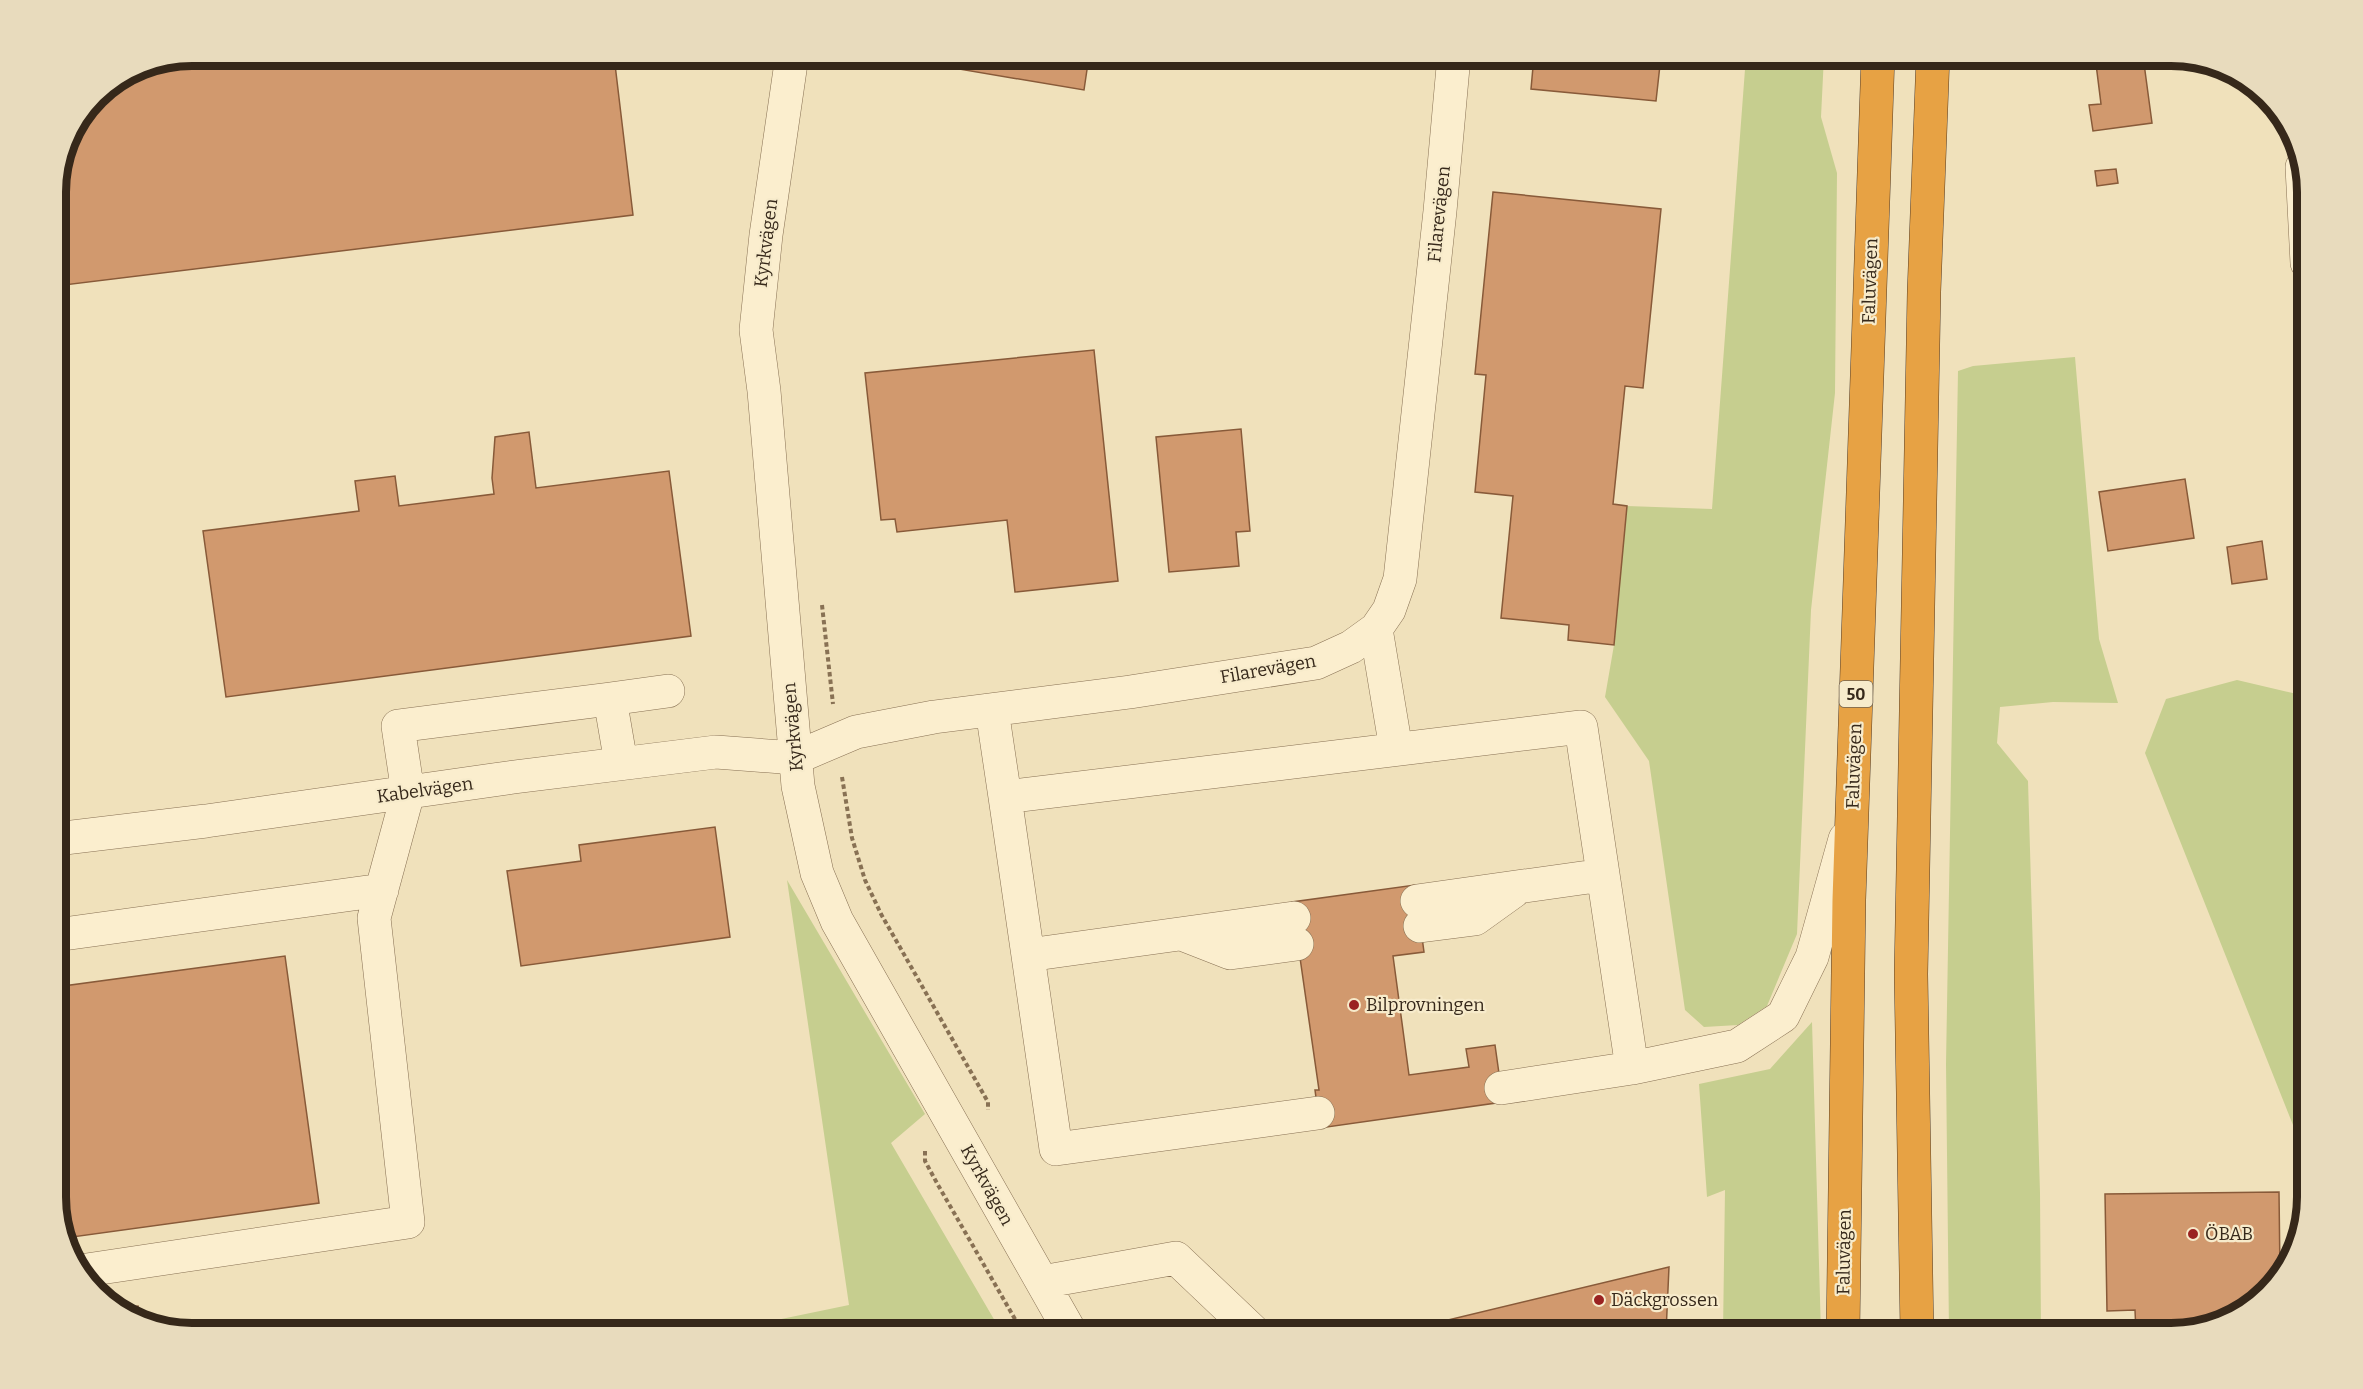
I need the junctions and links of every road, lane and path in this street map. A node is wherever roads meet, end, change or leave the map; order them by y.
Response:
1 (791, 66) edge
2 (1453, 66) edge
3 (1878, 66) edge
4 (1933, 66) edge
5 (820, 595) dead end
6 (1376, 629) junction
7 (668, 691) dead end
8 (610, 699) junction
9 (993, 710) junction
10 (837, 742) junction
11 (1396, 749) junction
12 (795, 758) junction
13 (621, 763) junction
14 (408, 793) junction
15 (1005, 797) junction
16 (1852, 811) junction
17 (66, 838) edge
18 (1603, 875) junction
19 (382, 890) junction
20 (1419, 914) dead end
21 (1296, 931) dead end
22 (66, 934) edge
23 (1028, 955) junction
24 (1632, 1068) junction
25 (1501, 1088) dead end
26 (1318, 1113) dead end
27 (957, 1131) junction
28 (89, 1270) edge
29 (1042, 1282) junction
30 (1017, 1323) edge
31 (1065, 1323) edge
32 (1244, 1323) edge
33 (1843, 1323) edge
34 (1917, 1323) edge

1 - 12 street, Kyrkvägen
2 - 6 street, Filarevägen
3 - 16 highway, Faluvägen / 50
4 - 34 highway
5 - 10 path
6 - 9 street, Filarevägen
6 - 11 street
7 - 8 street
8 - 13 street
8 - 14 street
9 - 10 street, Filarevägen
9 - 15 street
10 - 12 street, Filarevägen
10 - 27 path
11 - 15 street
11 - 18 street
12 - 13 street, Kabelvägen
12 - 27 street, Kyrkvägen
13 - 14 street, Kabelvägen
14 - 17 street, Kabelvägen
14 - 19 street
15 - 23 street
16 - 24 street
16 - 33 highway, Faluvägen / 50
18 - 20 street
18 - 24 street
19 - 22 street
19 - 28 street
21 - 23 street
23 - 26 street
24 - 25 street
27 - 29 street, Kyrkvägen
27 - 30 path
29 - 31 street, Kyrkvägen
29 - 32 street

